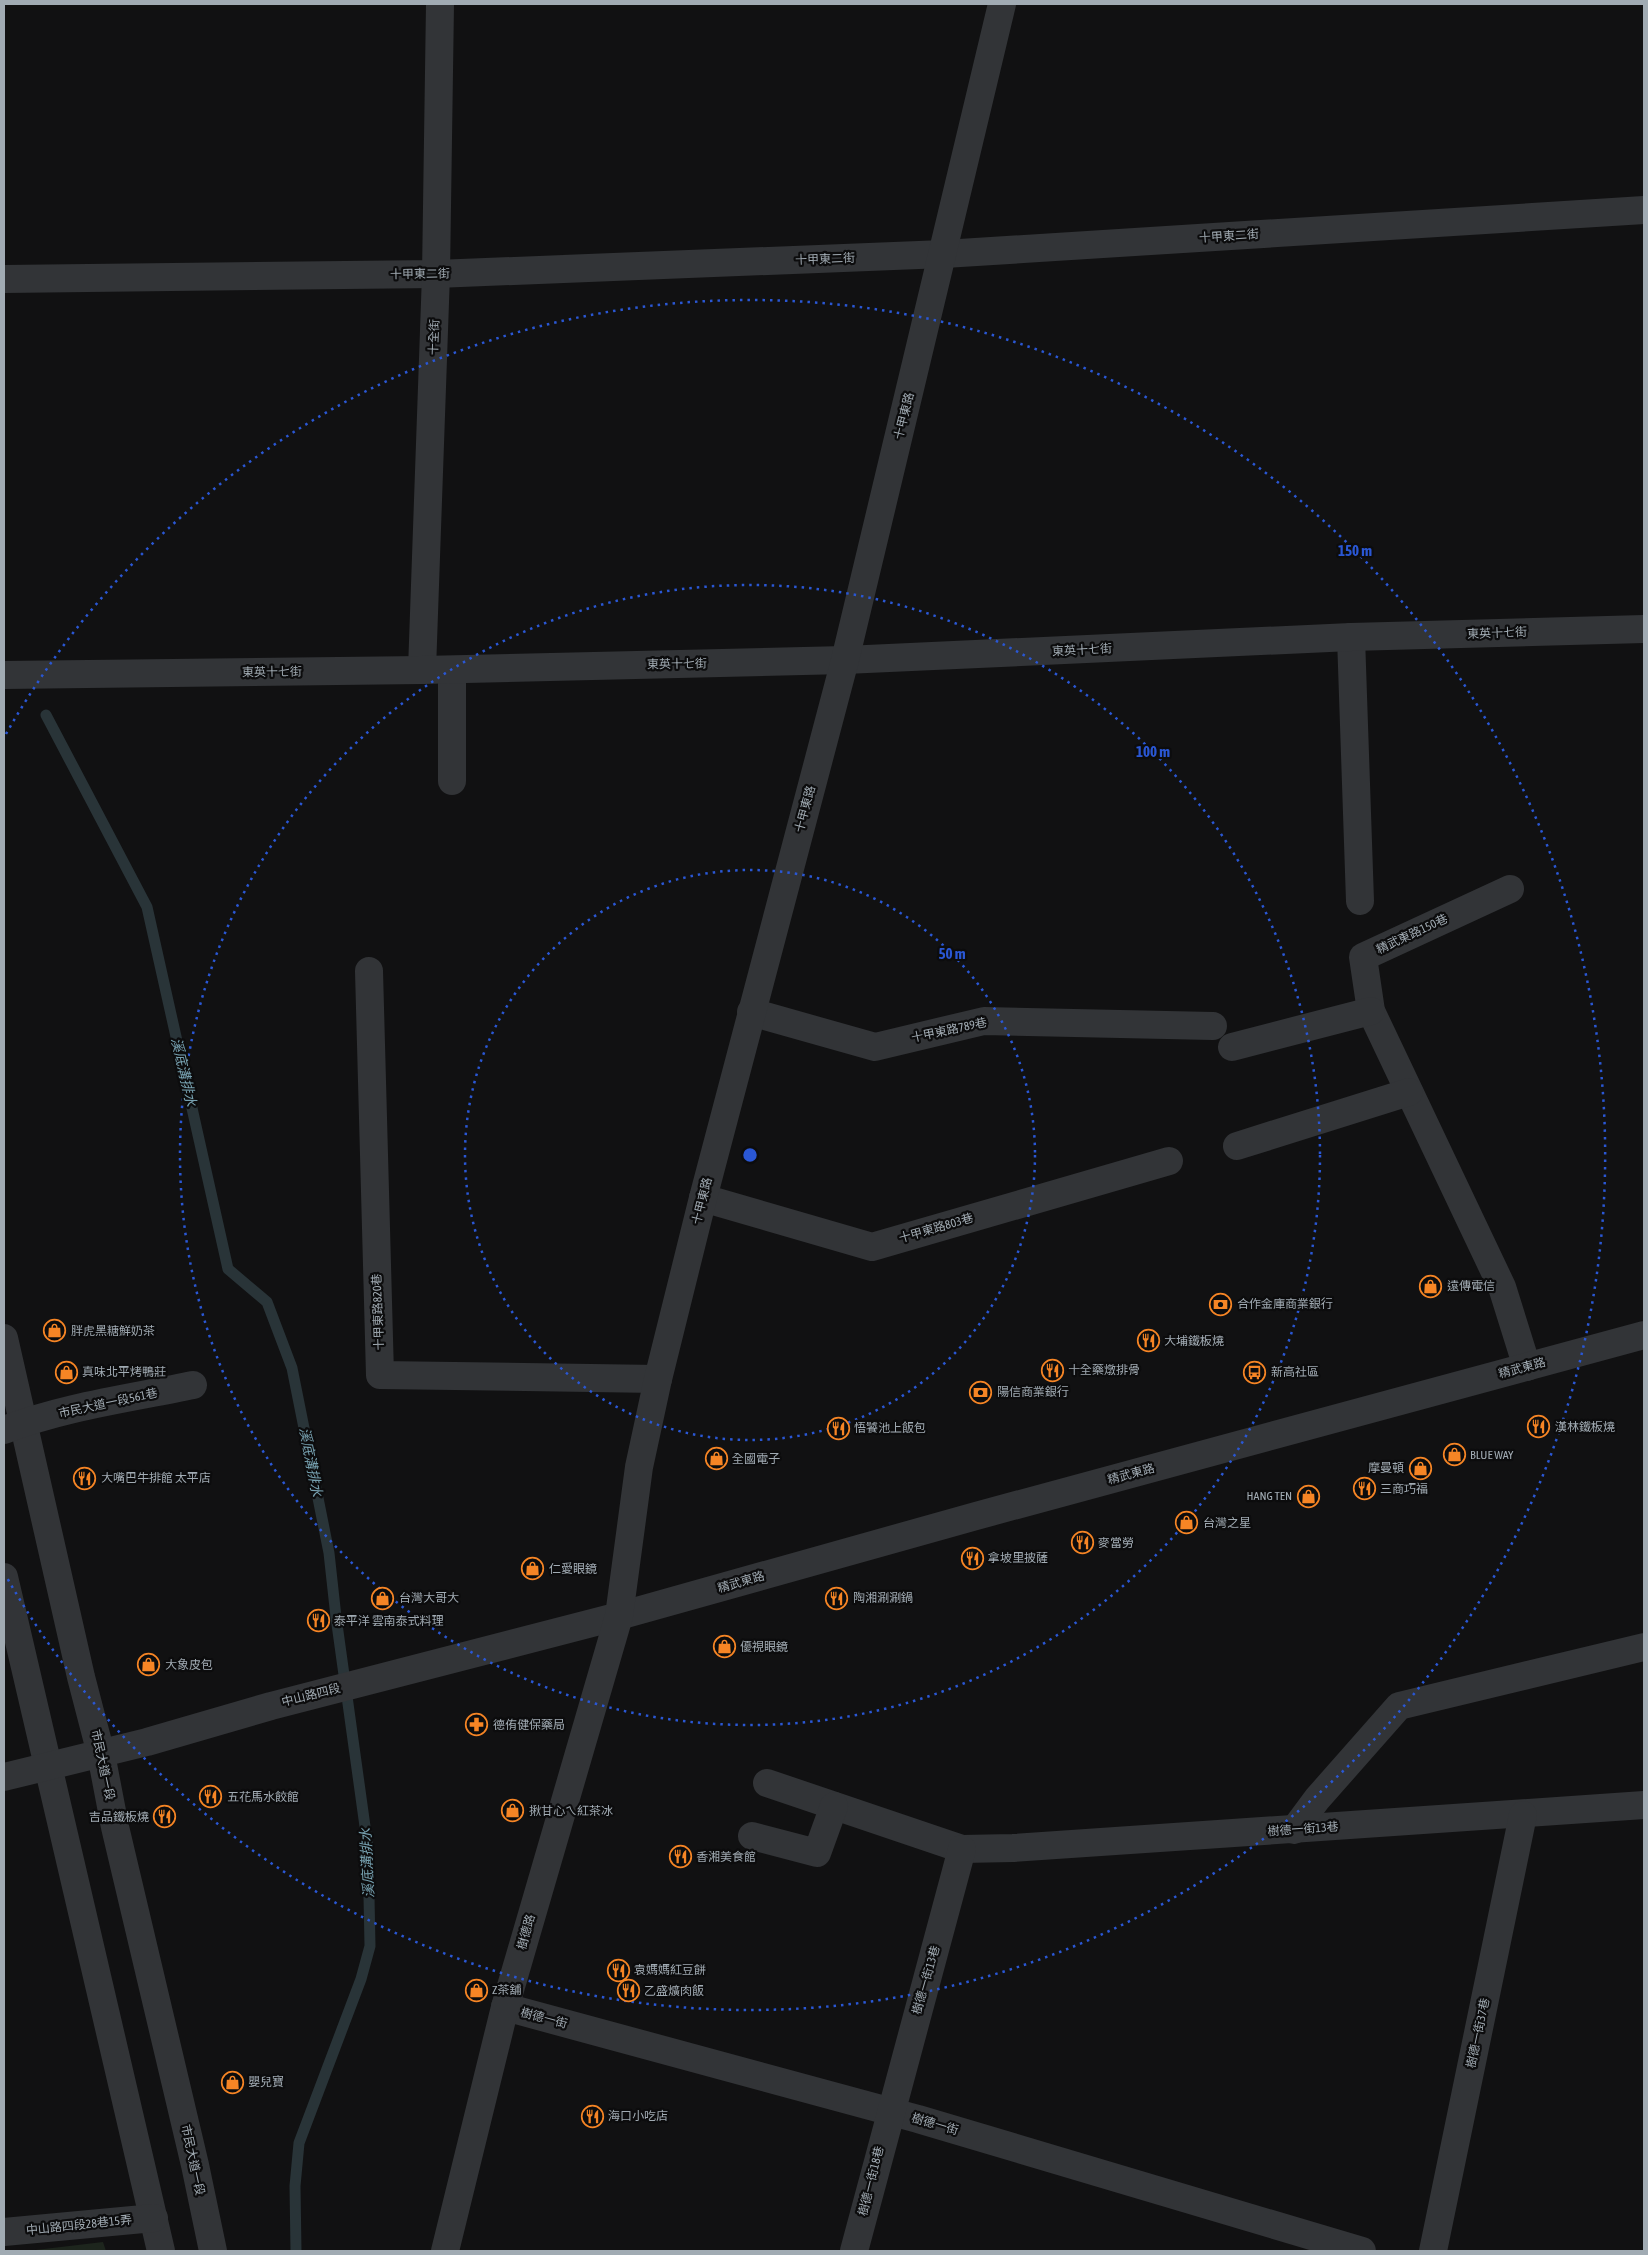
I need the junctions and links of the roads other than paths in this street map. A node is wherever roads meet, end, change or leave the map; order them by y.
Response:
1 (440, 4) edge
2 (1002, 4) edge
3 (1644, 210) edge
4 (944, 254) junction
5 (436, 274) junction
6 (4, 279) edge
7 (1644, 629) edge
8 (1350, 638) junction
9 (845, 660) junction
10 (422, 670) junction
11 (452, 670) junction
12 (4, 675) edge
13 (452, 781) dead end
14 (1510, 889) dead end
15 (1360, 901) dead end
16 (368, 972) dead end
17 (1371, 1011) junction
18 (752, 1012) junction
19 (1213, 1026) dead end
20 (1232, 1047) dead end
21 (1409, 1092) junction
22 (1237, 1146) dead end
23 (1169, 1162) dead end
24 (703, 1198) junction
25 (1644, 1335) edge
26 (4, 1338) edge
27 (1527, 1367) junction
28 (658, 1379) junction
29 (193, 1385) dead end
30 (14, 1426) edge
31 (4, 1577) edge
32 (619, 1616) junction
33 (1644, 1647) edge
34 (102, 1754) junction
35 (48, 1766) junction
36 (4, 1777) edge
37 (766, 1783) dead end
38 (1644, 1805) edge
39 (834, 1806) junction
40 (1523, 1815) junction
41 (1294, 1830) junction
42 (752, 1836) dead end
43 (962, 1849) junction
44 (505, 2007) junction
45 (889, 2112) junction
46 (154, 2218) junction
47 (4, 2232) edge
48 (162, 2251) edge
49 (213, 2251) edge
50 (445, 2251) edge
51 (854, 2251) edge
52 (1362, 2251) edge
53 (1433, 2251) edge

1 - 5 street, 十全街
2 - 4 street, 十甲東路
3 - 4 street, 十甲東二街
4 - 5 street, 十甲東二街
4 - 9 street, 十甲東路
5 - 6 street, 十甲東二街
5 - 10 street, 十全街
7 - 8 street, 東英十七街
8 - 9 street, 東英十七街
8 - 15 street
9 - 11 street, 東英十七街
9 - 18 street, 十甲東路
10 - 11 street, 東英十七街
10 - 12 street, 東英十七街
11 - 13 street
14 - 17 street, 精武東路150巷
16 - 28 street, 十甲東路820巷
17 - 20 street
17 - 21 street, 精武東路150巷
18 - 19 street, 十甲東路789巷
18 - 24 street, 十甲東路
21 - 22 street
21 - 27 street, 精武東路150巷
23 - 24 street, 十甲東路803巷
24 - 28 street, 十甲東路
25 - 27 street, 精武東路
26 - 30 street, 市民大道一段
27 - 32 street, 精武東路
28 - 32 street, 十甲東路
29 - 30 street, 市民大道一段561巷
30 - 34 street, 市民大道一段
31 - 35 street
32 - 34 street, 中山路四段
32 - 44 street, 樹德路
33 - 41 street
34 - 35 street, 中山路四段
34 - 49 street, 市民大道一段
35 - 36 street, 中山路四段
35 - 46 street
37 - 39 street, 樹德一街13巷
38 - 40 street, 樹德一街13巷
39 - 42 street
39 - 43 street, 樹德一街13巷
40 - 41 street, 樹德一街13巷
40 - 53 street, 樹德一街37巷
41 - 43 street, 樹德一街13巷
43 - 45 street, 樹德一街13巷
44 - 45 street, 樹德一街
44 - 50 street, 樹德路
45 - 51 street, 樹德一街18巷
45 - 52 street, 樹德一街
46 - 47 street, 中山路四段28巷15弄
46 - 48 street

